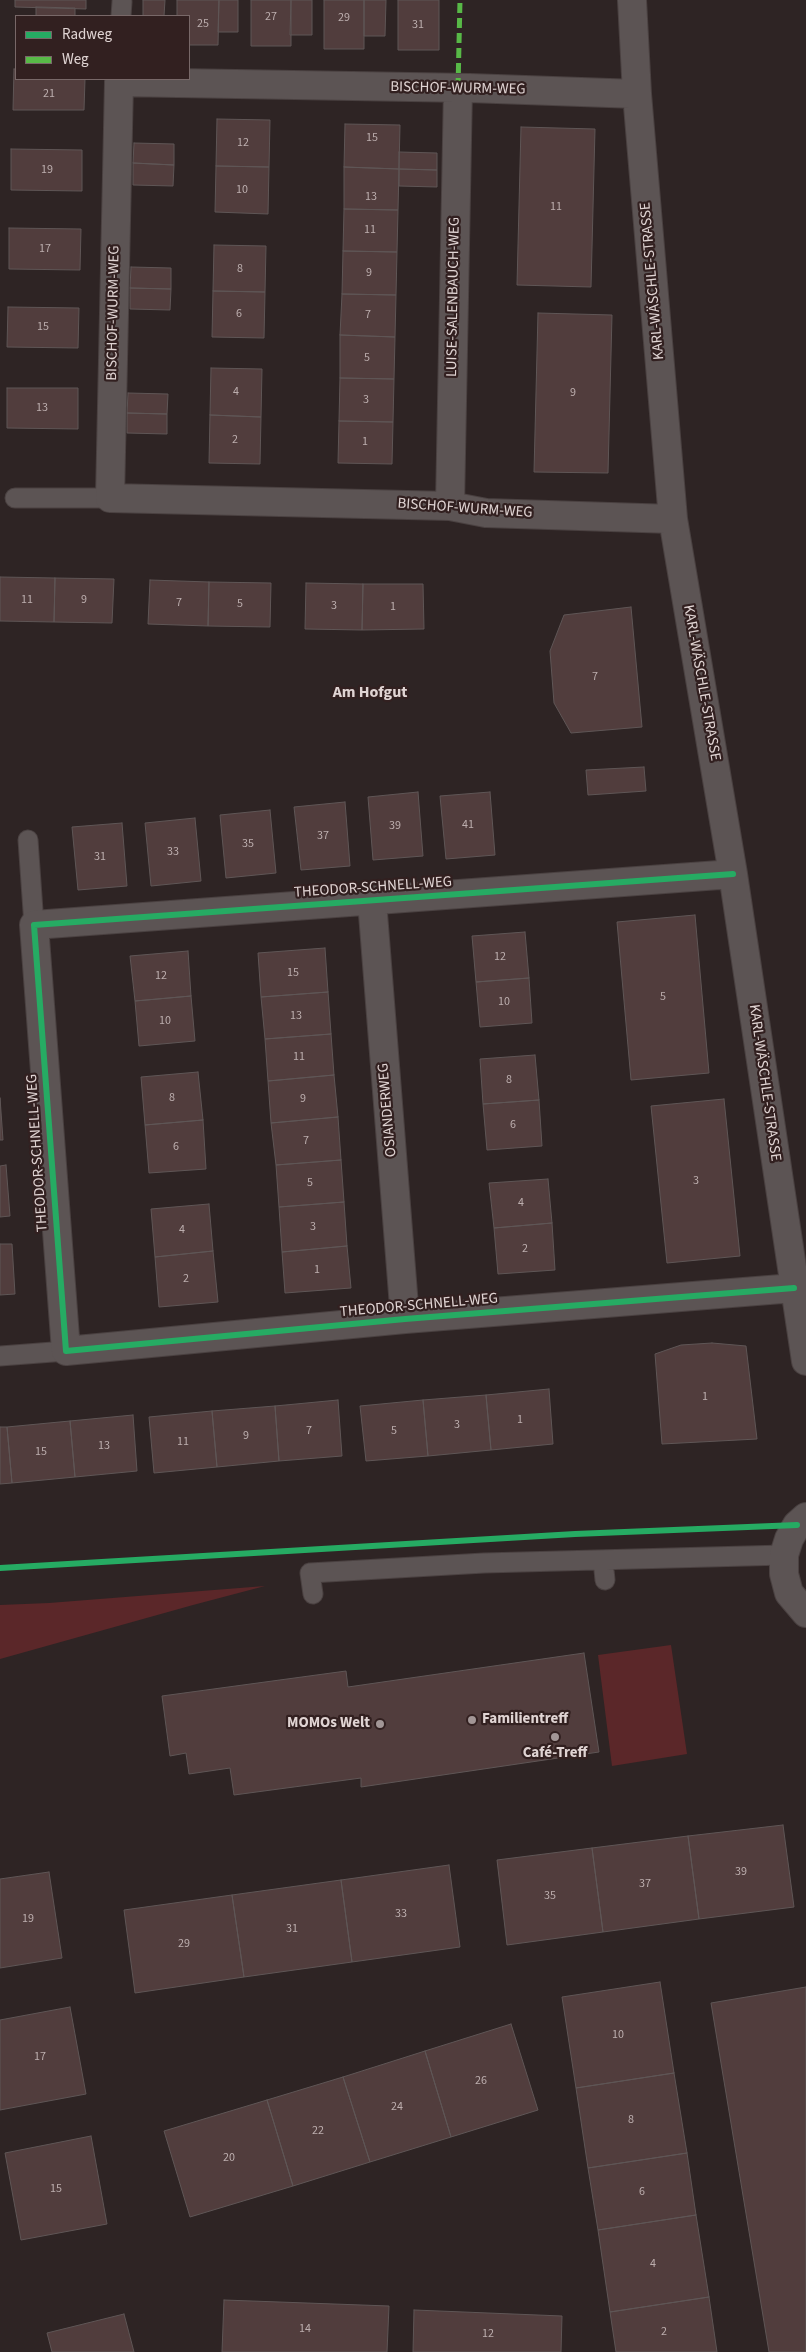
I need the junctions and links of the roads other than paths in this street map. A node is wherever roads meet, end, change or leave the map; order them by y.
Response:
1 (632, 0) edge
2 (119, 80) edge
3 (458, 88) junction
4 (637, 94) junction
5 (15, 498) dead end
6 (110, 498) junction
7 (450, 506) junction
8 (673, 519) junction
9 (28, 840) dead end
10 (733, 874) junction
11 (372, 900) junction
12 (34, 925) junction
13 (794, 1288) junction
14 (405, 1319) junction
15 (66, 1351) junction
16 (0, 1356) edge
17 (806, 1361) edge
18 (806, 1517) edge
19 (784, 1555) junction
20 (603, 1560) junction
21 (605, 1580) dead end
22 (313, 1594) dead end
23 (806, 1613) edge

1 - 4 street, KARL-WÄSCHLE-STRASSE
2 - 3 street, BISCHOF-WURM-WEG
2 - 6 street, BISCHOF-WURM-WEG
3 - 4 street, BISCHOF-WURM-WEG
3 - 7 street, LUISE-SALENBAUCH-WEG
4 - 8 street, KARL-WÄSCHLE-STRASSE
5 - 6 lane
6 - 7 street, BISCHOF-WURM-WEG
7 - 8 street, BISCHOF-WURM-WEG
8 - 10 street, KARL-WÄSCHLE-STRASSE
9 - 12 lane
10 - 11 street, THEODOR-SCHNELL-WEG
10 - 13 street, KARL-WÄSCHLE-STRASSE
11 - 12 street, THEODOR-SCHNELL-WEG
11 - 14 street, OSIANDERWEG
12 - 15 street, THEODOR-SCHNELL-WEG
13 - 14 street, THEODOR-SCHNELL-WEG
13 - 17 street, KARL-WÄSCHLE-STRASSE
14 - 15 street, THEODOR-SCHNELL-WEG
15 - 16 lane
18 - 19 street
19 - 20 lane
19 - 23 street
20 - 21 lane
20 - 22 lane

